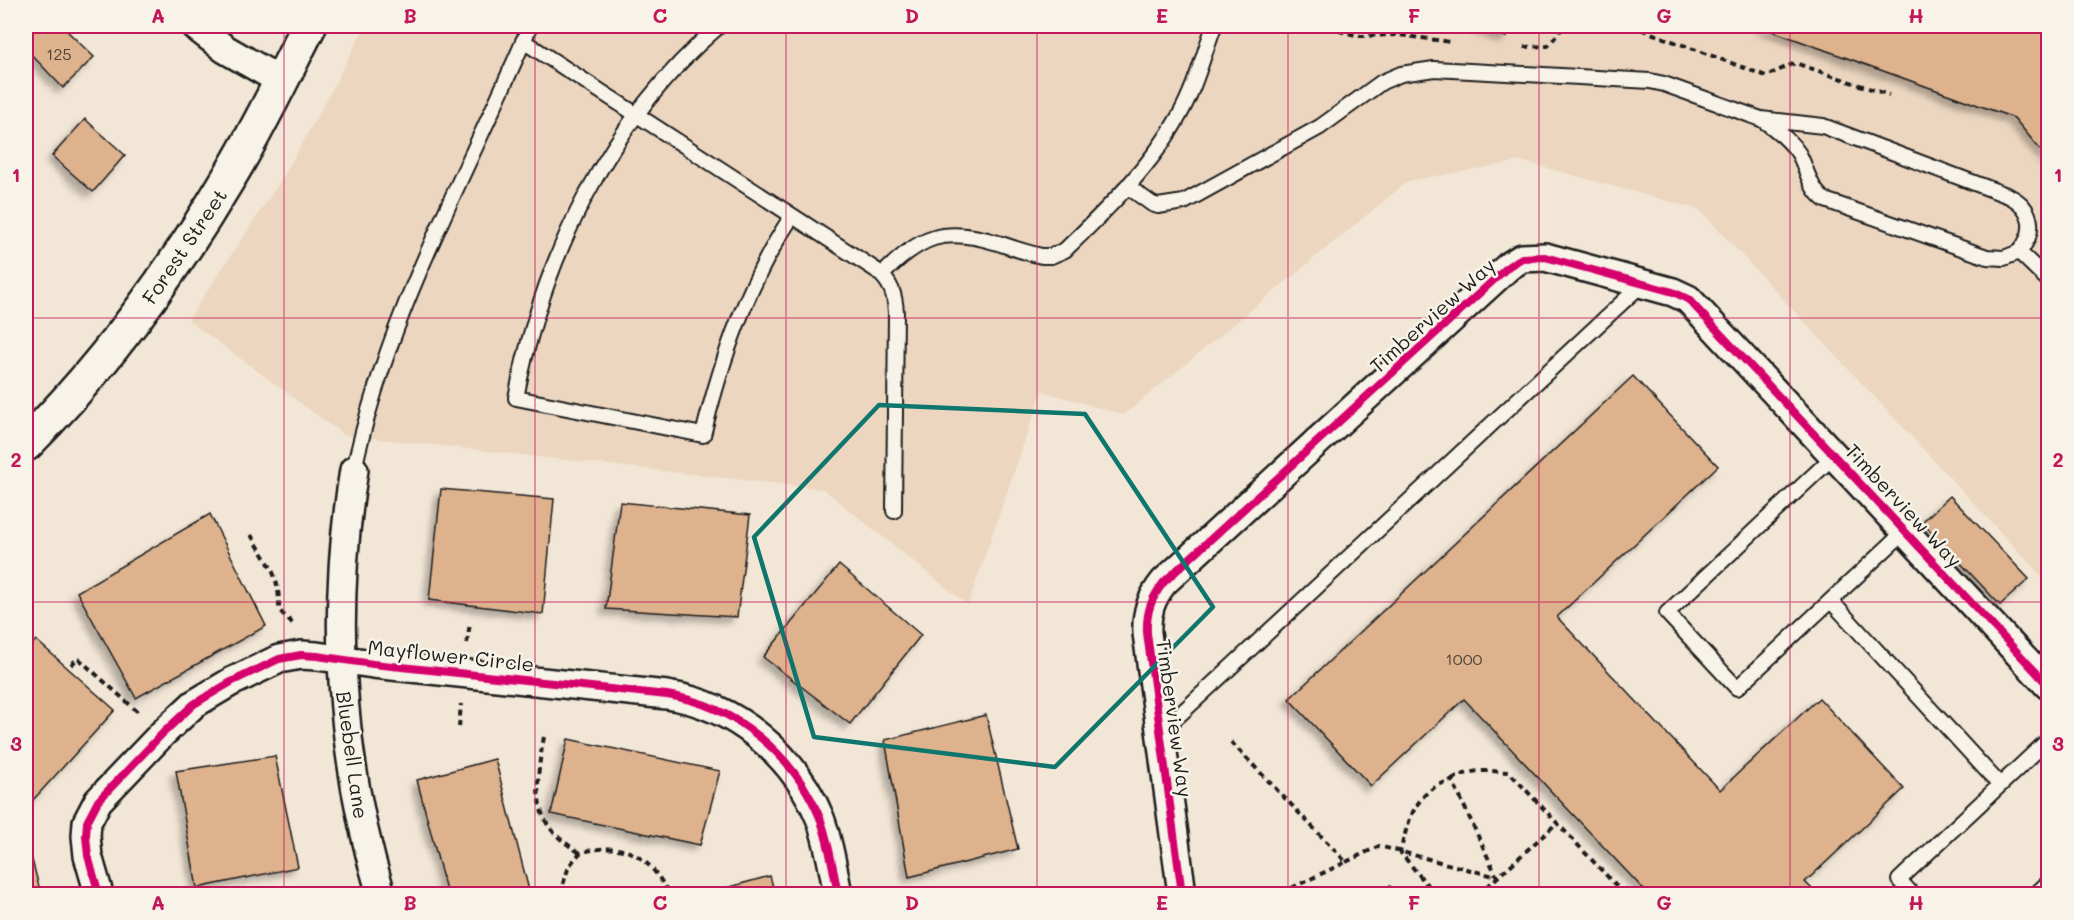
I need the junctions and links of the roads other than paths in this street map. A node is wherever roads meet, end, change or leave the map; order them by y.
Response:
1 (195, 26) edge
2 (309, 26) edge
3 (530, 26) edge
4 (719, 26) edge
5 (1214, 26) edge
6 (523, 41) junction
7 (281, 81) junction
8 (636, 114) junction
9 (1761, 119) junction
10 (1126, 186) junction
11 (792, 216) junction
12 (2019, 252) junction
13 (882, 276) junction
14 (2049, 280) edge
15 (1642, 284) junction
16 (26, 444) edge
17 (1835, 455) junction
18 (354, 470) joint
19 (894, 511) dead end
20 (1905, 531) junction
21 (1831, 601) junction
22 (342, 660) junction
23 (2049, 685) edge
24 (1160, 733) junction
25 (2049, 740) edge
26 (2000, 785) junction
27 (2049, 883) edge
28 (99, 894) edge
29 (381, 894) edge
30 (838, 894) edge
31 (1182, 894) edge
32 (1912, 894) edge
33 (2036, 894) edge

1 - 7 street
2 - 7 main road, Forest Street
3 - 6 lane
4 - 8 lane
5 - 10 lane
6 - 8 lane
6 - 18 lane
7 - 16 main road, Forest Street
8 - 11 lane
8 - 11 lane
9 - 10 lane
9 - 12 lane
9 - 12 lane
10 - 13 lane
11 - 13 lane
12 - 14 lane
13 - 19 lane
15 - 17 street, Timberview Way
15 - 24 lane
15 - 24 street, Timberview Way
17 - 20 street, Timberview Way
17 - 21 lane
18 - 22 street, Bluebell Lane
20 - 21 lane
20 - 23 street, Timberview Way
21 - 26 lane
22 - 28 street, Mayflower Circle
22 - 29 street, Bluebell Lane
22 - 30 street, Mayflower Circle
24 - 31 street, Timberview Way
25 - 26 lane
26 - 32 lane
27 - 33 lane

